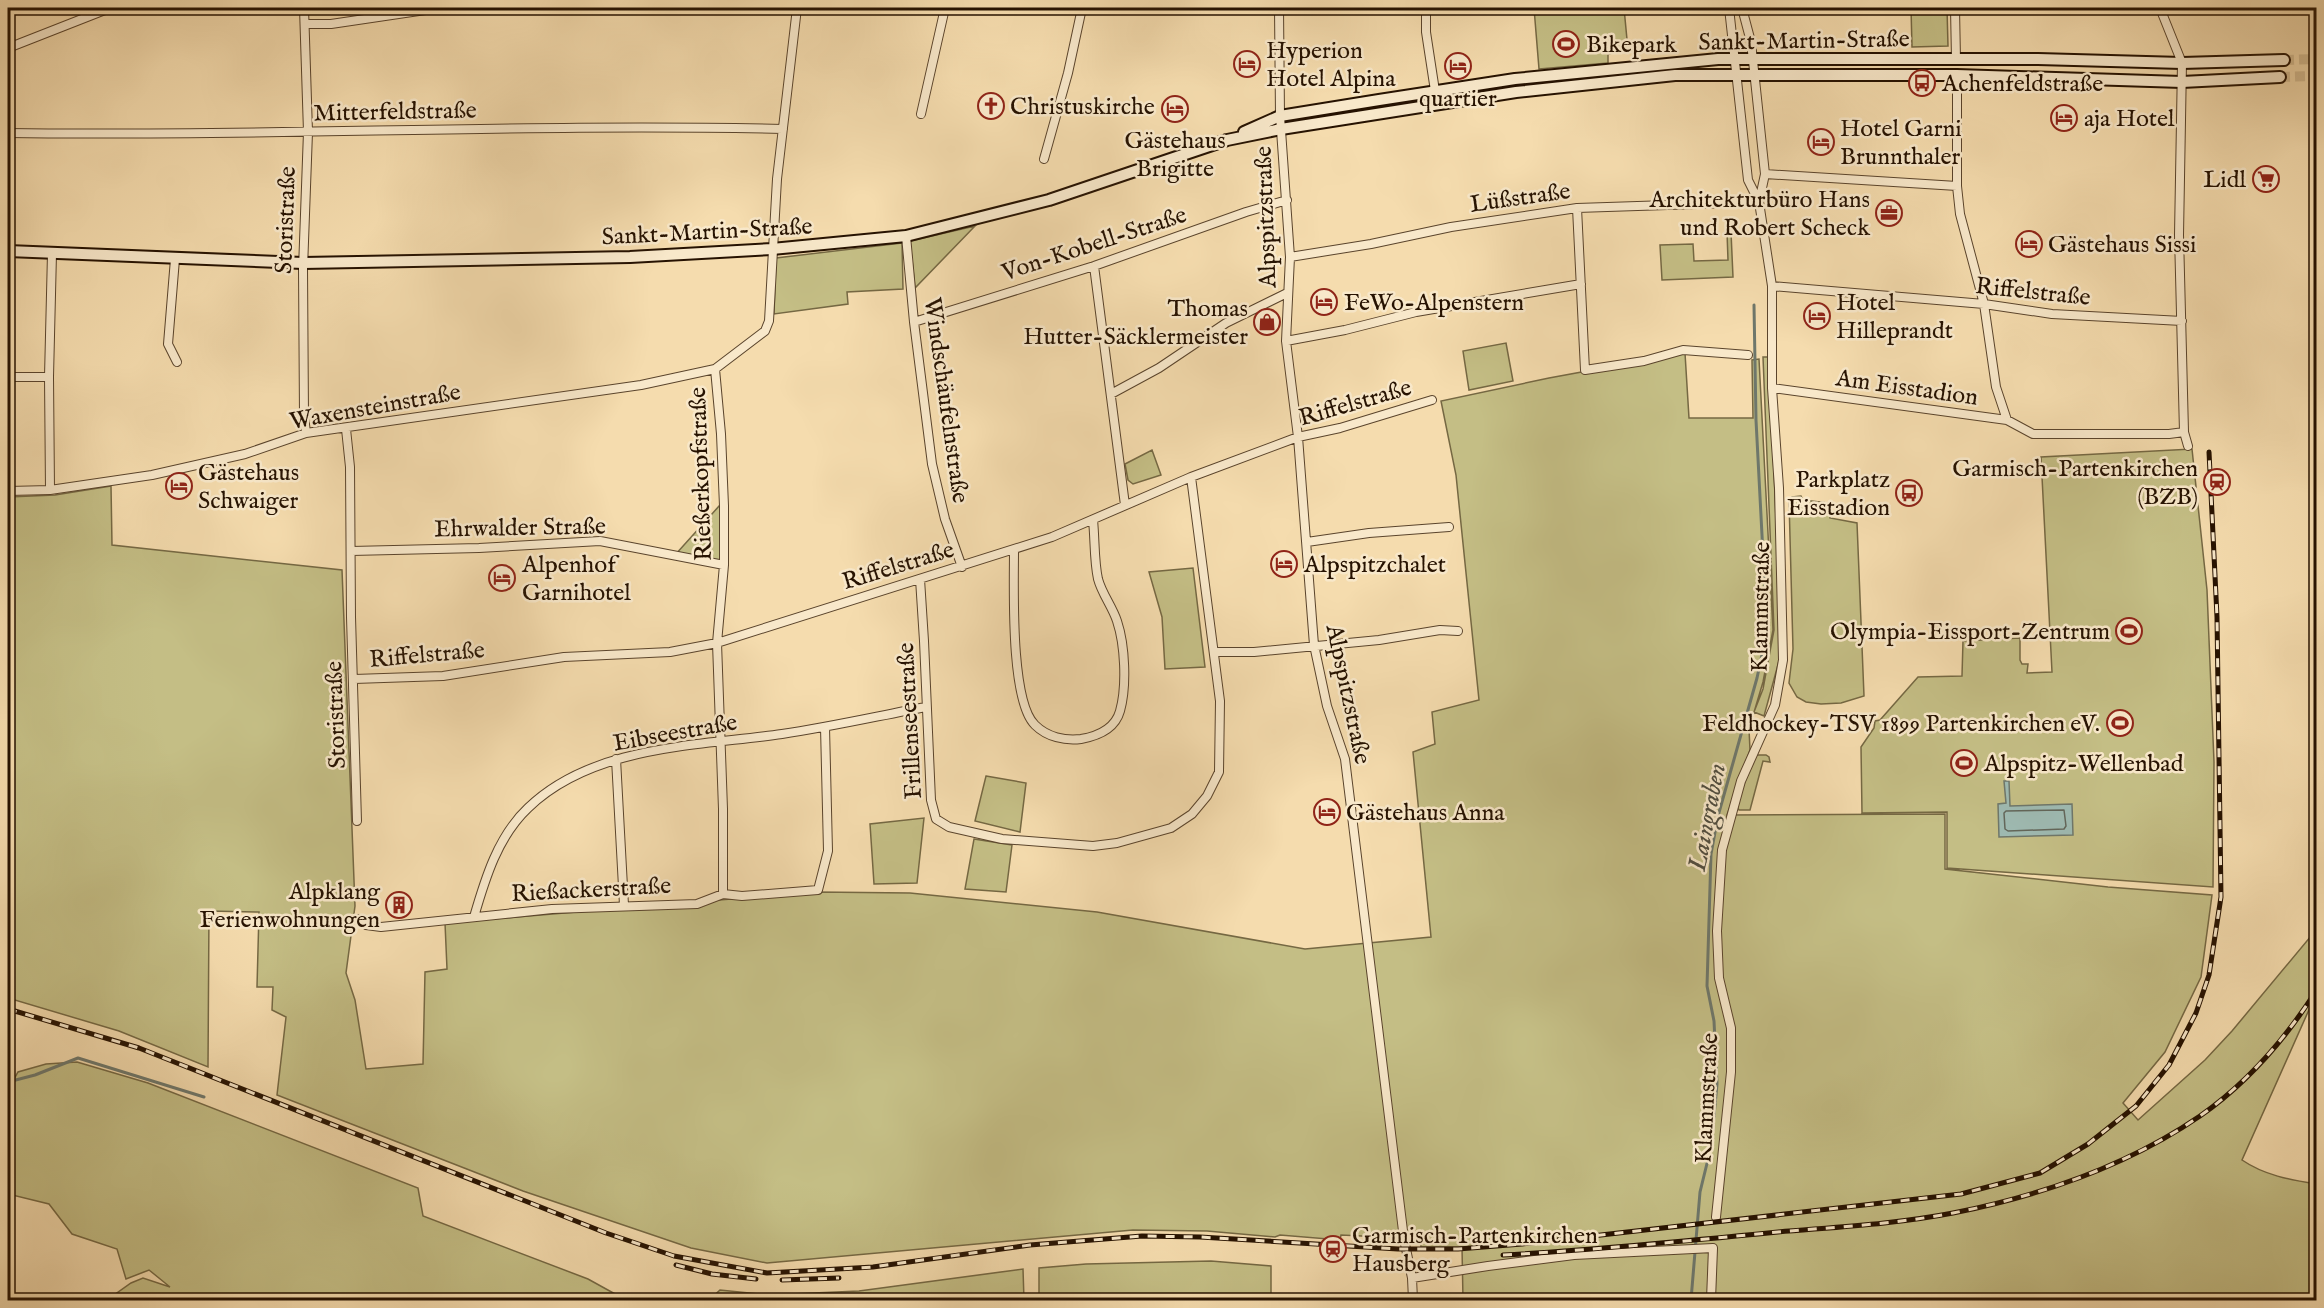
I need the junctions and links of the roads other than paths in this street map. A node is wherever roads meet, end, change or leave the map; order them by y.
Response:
1 (110, 8) edge
2 (304, 8) edge
3 (439, 8) edge
4 (797, 8) edge
5 (945, 8) edge
6 (1082, 8) edge
7 (1279, 8) edge
8 (1426, 8) edge
9 (1729, 8) edge
10 (1742, 8) edge
11 (1955, 8) edge
12 (2160, 8) edge
13 (305, 24) junction
14 (8, 48) edge
15 (1734, 58) junction
16 (1752, 58) junction
17 (1956, 60) junction
18 (2284, 60) tunnel mouth
19 (2182, 63) junction
20 (1736, 75) junction
21 (1753, 75) junction
22 (1957, 75) junction
23 (2280, 77) tunnel mouth
24 (2182, 81) junction
25 (1435, 91) junction
26 (1437, 104) junction
27 (921, 114) dead end
28 (1280, 116) junction
29 (783, 129) junction
30 (1281, 129) junction
31 (308, 132) junction
32 (8, 133) edge
33 (1227, 140) junction
34 (1044, 159) dead end
35 (1765, 174) junction
36 (1957, 186) junction
37 (1287, 200) junction
38 (1759, 202) junction
39 (1576, 208) junction
40 (906, 236) junction
41 (772, 249) junction
42 (8, 250) edge
43 (52, 253) junction
44 (1290, 257) junction
45 (174, 259) junction
46 (303, 263) junction
47 (1094, 266) junction
48 (1581, 284) junction
49 (1772, 286) junction
50 (1287, 293) junction
51 (1983, 304) junction
52 (2182, 321) junction
53 (914, 322) junction
54 (1286, 341) junction
55 (1748, 355) dead end
56 (177, 362) dead end
57 (715, 369) junction
58 (8, 377) edge
59 (49, 377) junction
60 (1772, 388) junction
61 (1111, 394) junction
62 (1432, 400) dead end
63 (2007, 420) junction
64 (346, 429) junction
65 (2184, 432) junction
66 (306, 433) junction
67 (1298, 437) junction
68 (2188, 446) dead end
69 (1191, 477) junction
70 (51, 490) junction
71 (8, 491) edge
72 (1125, 505) junction
73 (1093, 520) junction
74 (1449, 527) dead end
75 (1307, 542) junction
76 (1014, 550) junction
77 (351, 551) junction
78 (724, 565) junction
79 (962, 567) junction
80 (920, 579) junction
81 (1458, 631) dead end
82 (717, 643) junction
83 (1314, 645) junction
84 (1214, 652) junction
85 (354, 679) junction
86 (926, 707) junction
87 (825, 727) junction
88 (721, 743) junction
89 (616, 759) junction
90 (357, 821) dead end
91 (723, 894) junction
92 (624, 905) junction
93 (474, 917) junction
94 (358, 919) dead end
95 (1716, 1217) dead end
96 (1412, 1278) junction
97 (1413, 1300) edge
98 (1711, 1300) edge

1 - 14 street
2 - 13 street, Storistraße
3 - 13 street
4 - 29 street, Rießerkopfstraße
5 - 27 street
6 - 34 street
7 - 28 street, Alpspitzstraße
8 - 25 street
9 - 15 street, Klammstraße
10 - 16 street, Klammstraße
11 - 17 street
12 - 19 street
13 - 31 street, Storistraße
15 - 16 main road, Sankt-Martin-Straße
15 - 20 street, Klammstraße
15 - 25 main road, Sankt-Martin-Straße
16 - 17 main road, Sankt-Martin-Straße
16 - 21 street, Klammstraße
17 - 19 main road, Sankt-Martin-Straße
18 - 19 main road, Sankt-Martin-Straße
19 - 24 street
20 - 21 main road, Sankt-Martin-Straße
20 - 26 main road, Sankt-Martin-Straße
20 - 38 street, Klammstraße
21 - 22 main road, Sankt-Martin-Straße
21 - 35 street, Klammstraße
22 - 24 main road, Sankt-Martin-Straße
22 - 36 street
23 - 24 main road, Sankt-Martin-Straße
24 - 52 street
25 - 26 street
25 - 28 main road, Sankt-Martin-Straße
26 - 30 main road, Sankt-Martin-Straße
28 - 30 street, Alpspitzstraße
28 - 33 main road, Sankt-Martin-Straße
29 - 31 street, Mitterfeldstraße
29 - 41 street, Rießerkopfstraße
30 - 33 main road, Sankt-Martin-Straße
30 - 37 street, Alpspitzstraße
31 - 32 street, Mitterfeldstraße
31 - 46 street, Storistraße
33 - 40 main road, Sankt-Martin-Straße
35 - 36 street
35 - 38 street, Klammstraße
36 - 51 street
37 - 44 street, Alpspitzstraße
37 - 47 street, Von-Kobell-Straße
38 - 39 street, Lüßstraße
38 - 49 street, Klammstraße
39 - 44 street, Lüßstraße
39 - 48 street
40 - 41 main road, Sankt-Martin-Straße
40 - 53 street, Windschäufelnstraße
41 - 46 main road, Sankt-Martin-Straße
41 - 57 street, Rießerkopfstraße
42 - 43 main road, Sankt-Martin-Straße
43 - 45 main road, Sankt-Martin-Straße
43 - 59 street
44 - 50 street, Alpspitzstraße
45 - 46 main road, Sankt-Martin-Straße
45 - 56 street
46 - 66 street, Storistraße
47 - 53 street, Von-Kobell-Straße
47 - 61 street
48 - 54 street
48 - 55 street
49 - 51 street, Riffelstraße
49 - 60 street, Klammstraße
50 - 54 street, Alpspitzstraße
50 - 61 street
51 - 52 street, Riffelstraße
51 - 63 street
52 - 65 street
53 - 79 street, Windschäufelnstraße
54 - 67 street, Alpspitzstraße
57 - 64 street, Waxensteinstraße
57 - 78 street, Rießerkopfstraße
58 - 59 street
59 - 70 street
60 - 63 street, Am Eisstadion
60 - 95 street, Klammstraße
61 - 72 street
62 - 67 street, Riffelstraße
63 - 65 street, Am Eisstadion
64 - 66 street, Waxensteinstraße
64 - 77 street, Storistraße
65 - 68 street
66 - 70 street, Waxensteinstraße
67 - 69 street, Riffelstraße
67 - 75 street, Alpspitzstraße
69 - 72 street, Riffelstraße
69 - 84 street, Frillenseestraße
70 - 71 street, Waxensteinstraße
72 - 73 street, Riffelstraße
73 - 76 street, Riffelstraße
73 - 76 street
74 - 75 street
75 - 83 street, Alpspitzstraße
76 - 79 street, Riffelstraße
77 - 78 street, Ehrwalder Straße
77 - 85 street, Storistraße
78 - 82 street, Rießerkopfstraße
79 - 80 street, Riffelstraße
80 - 82 street, Riffelstraße
80 - 86 street, Frillenseestraße
81 - 83 street
82 - 85 street, Riffelstraße
82 - 88 street, Rießerkopfstraße
83 - 84 street
83 - 96 street, Alpspitzstraße
84 - 86 street, Frillenseestraße
85 - 90 street, Storistraße
86 - 87 street, Eibseestraße
87 - 88 street, Eibseestraße
87 - 91 street, Rießackerstraße
88 - 89 street, Eibseestraße
88 - 91 street, Rießerkopfstraße
89 - 92 street
89 - 93 street, Eibseestraße
91 - 92 street, Rießackerstraße
92 - 93 street, Rießackerstraße
93 - 94 street, Rießackerstraße
96 - 97 street, Alpspitzstraße
96 - 98 street

